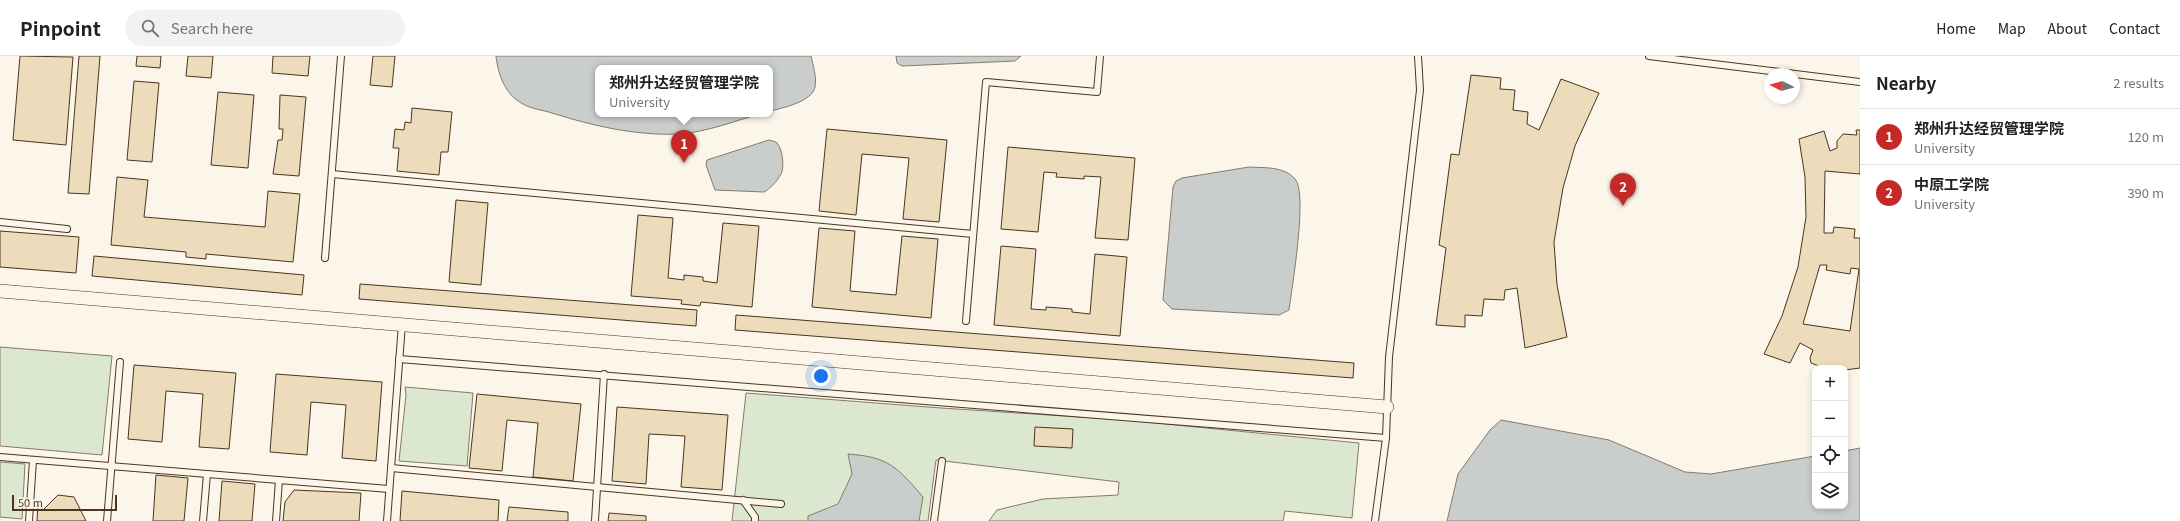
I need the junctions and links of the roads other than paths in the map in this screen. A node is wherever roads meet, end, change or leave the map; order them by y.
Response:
1 (341, 56) edge
2 (1100, 56) edge
3 (1418, 56) edge
4 (1649, 56) edge
5 (1860, 82) edge
6 (332, 174) junction
7 (0, 222) edge
8 (67, 229) dead end
9 (973, 234) junction
10 (325, 258) dead end
11 (0, 291) edge
12 (966, 321) dead end
13 (402, 324) junction
14 (399, 358) junction
15 (120, 362) dead end
16 (604, 374) junction
17 (1387, 407) junction
18 (1386, 438) junction
19 (0, 457) edge
20 (33, 460) junction
21 (942, 461) dead end
22 (112, 466) junction
23 (391, 468) junction
24 (207, 474) junction
25 (279, 480) junction
26 (597, 487) junction
27 (389, 489) junction
28 (743, 500) junction
29 (781, 504) dead end
30 (29, 521) edge
31 (107, 521) edge
32 (203, 521) edge
33 (276, 521) edge
34 (387, 521) edge
35 (595, 521) edge
36 (755, 521) edge
37 (934, 521) edge
38 (1375, 521) edge

1 - 6 lane
2 - 9 lane
3 - 17 lane
4 - 5 lane
6 - 9 lane
6 - 10 lane
7 - 8 lane
9 - 12 lane
11 - 13 street
13 - 14 lane
13 - 17 street
14 - 16 lane
14 - 23 lane
15 - 22 lane
16 - 18 lane
16 - 26 lane
17 - 18 lane
18 - 38 lane
19 - 20 lane
20 - 22 lane
20 - 30 lane
21 - 37 lane
22 - 24 lane
22 - 31 lane
23 - 26 lane
23 - 27 lane
24 - 25 lane
24 - 32 lane
25 - 27 lane
25 - 33 lane
26 - 28 lane
26 - 35 lane
27 - 34 lane
28 - 29 lane
28 - 36 lane

